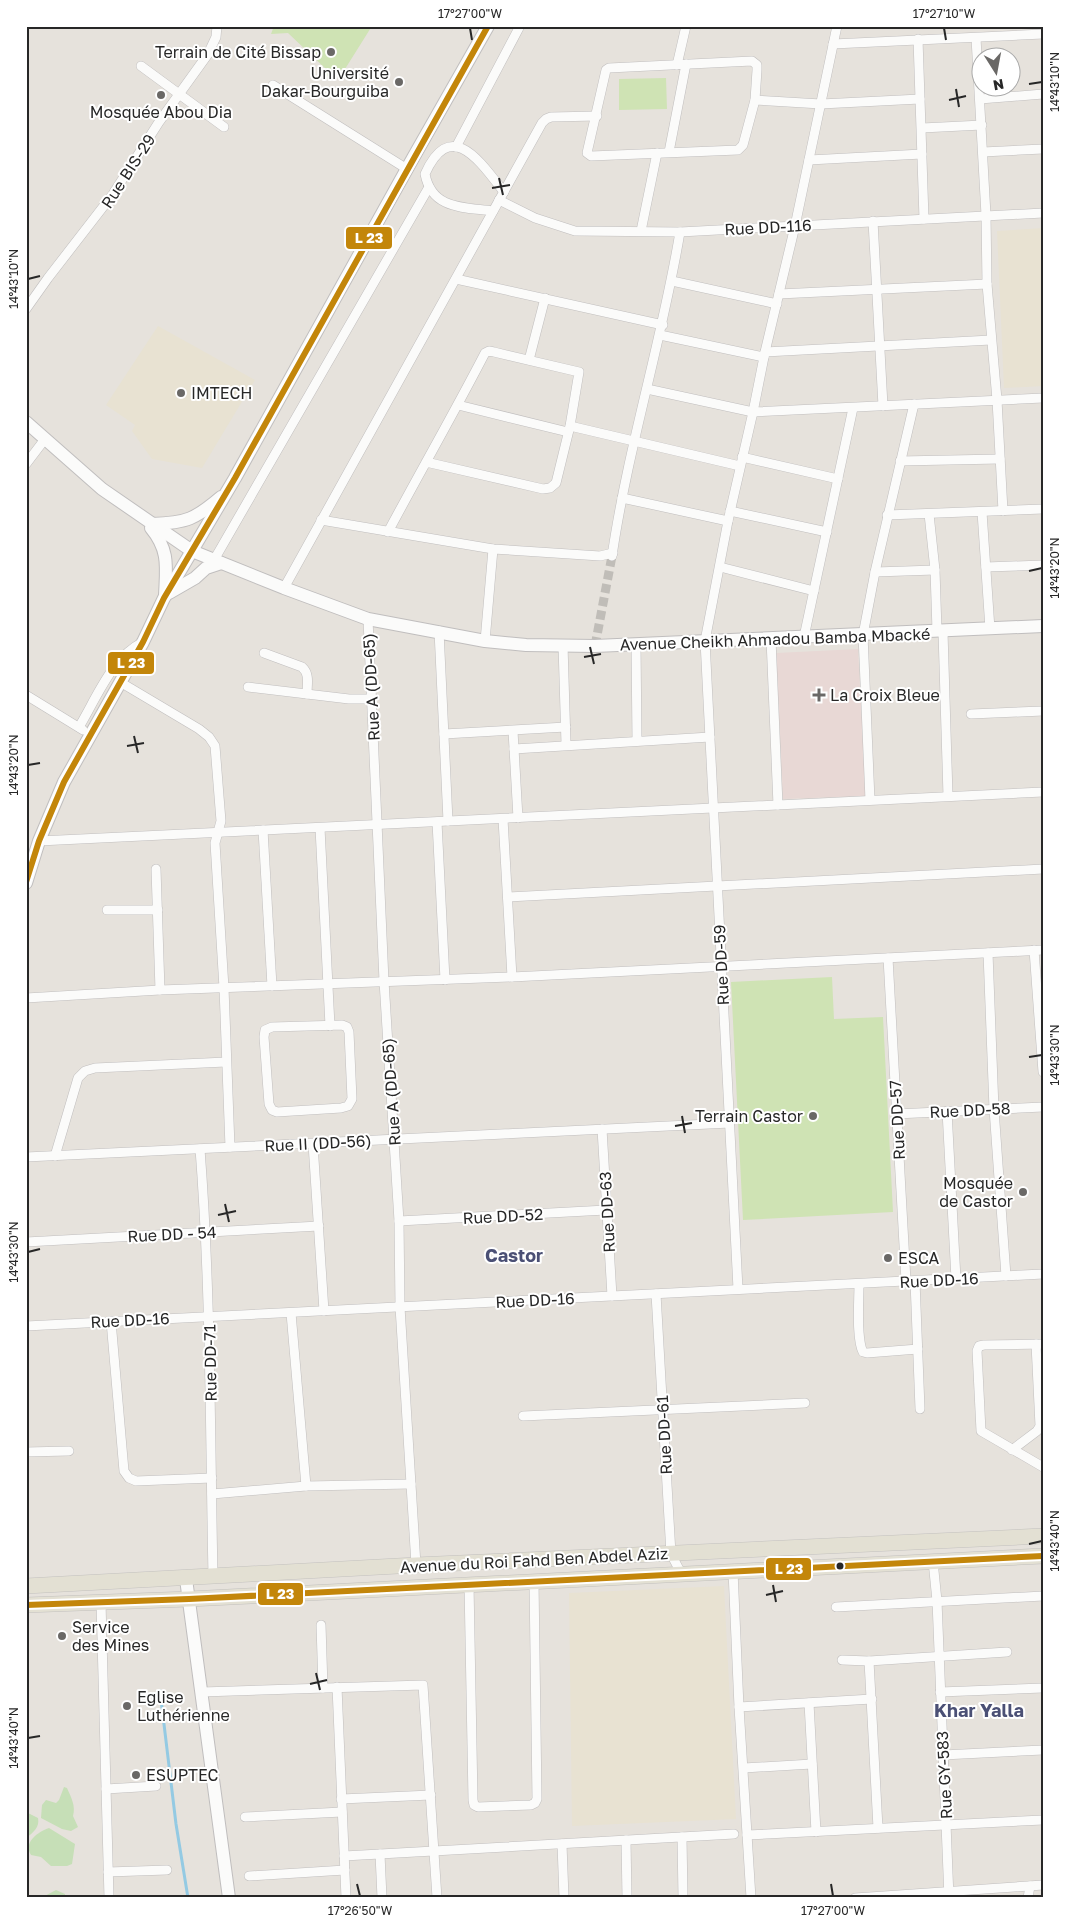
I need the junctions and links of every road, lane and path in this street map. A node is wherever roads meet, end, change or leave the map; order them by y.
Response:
1 (217, 26) edge
2 (488, 26) edge
3 (520, 26) edge
4 (686, 26) edge
5 (837, 26) edge
6 (1043, 34) edge
7 (976, 38) junction
8 (918, 39) junction
9 (833, 44) junction
10 (681, 65) junction
11 (141, 66) dead end
12 (273, 85) dead end
13 (1043, 94) edge
14 (179, 95) junction
15 (920, 99) junction
16 (980, 99) junction
17 (755, 100) junction
18 (821, 104) junction
19 (597, 116) junction
20 (982, 125) junction
21 (224, 126) dead end
22 (922, 128) junction
23 (456, 147) junction
24 (1043, 149) edge
25 (656, 152) junction
26 (669, 152) junction
27 (983, 152) junction
28 (922, 154) junction
29 (809, 160) junction
30 (430, 162) junction
31 (410, 163) junction
32 (429, 187) junction
33 (502, 196) junction
34 (493, 212) junction
35 (1043, 213) edge
36 (986, 215) junction
37 (924, 218) junction
38 (873, 221) junction
39 (796, 226) junction
40 (641, 231) junction
41 (680, 232) junction
42 (456, 278) junction
43 (672, 281) junction
44 (987, 284) junction
45 (877, 289) junction
46 (779, 294) junction
47 (545, 298) junction
48 (777, 304) junction
49 (26, 309) edge
50 (662, 325) junction
51 (660, 335) junction
52 (991, 340) junction
53 (880, 347) junction
54 (764, 354) junction
55 (529, 360) junction
56 (647, 388) junction
57 (1043, 398) edge
58 (997, 400) junction
59 (914, 404) junction
60 (458, 405) junction
61 (883, 406) junction
62 (853, 408) junction
63 (753, 412) junction
64 (26, 422) edge
65 (569, 429) junction
66 (45, 439) junction
67 (634, 442) junction
68 (1000, 459) junction
69 (426, 462) junction
70 (741, 462) junction
71 (900, 462) junction
72 (26, 464) edge
73 (838, 479) junction
74 (228, 490) junction
75 (622, 498) junction
76 (1043, 509) edge
77 (730, 511) junction
78 (1003, 511) junction
79 (982, 512) junction
80 (929, 514) junction
81 (887, 515) junction
82 (321, 520) junction
83 (148, 521) junction
84 (728, 521) junction
85 (388, 532) junction
86 (826, 532) junction
87 (493, 549) junction
88 (192, 551) junction
89 (218, 562) junction
90 (1043, 564) edge
91 (720, 567) junction
92 (986, 567) junction
93 (934, 570) junction
94 (875, 572) junction
95 (284, 588) junction
96 (814, 591) junction
97 (166, 596) junction
98 (368, 618) junction
99 (1043, 626) edge
100 (990, 629) junction
101 (439, 631) junction
102 (940, 632) junction
103 (864, 635) junction
104 (804, 637) junction
105 (771, 639) junction
106 (486, 641) junction
107 (143, 642) junction
108 (705, 642) junction
109 (563, 645) junction
110 (636, 645) junction
111 (264, 653) dead end
112 (120, 682) junction
113 (248, 687) dead end
114 (307, 694) junction
115 (26, 695) edge
116 (372, 699) junction
117 (1043, 711) edge
118 (971, 714) dead end
119 (79, 727) junction
120 (566, 727) junction
121 (512, 731) junction
122 (444, 734) junction
123 (90, 735) junction
124 (710, 737) junction
125 (637, 741) junction
126 (566, 744) junction
127 (514, 748) junction
128 (1043, 792) edge
129 (948, 796) junction
130 (870, 800) junction
131 (778, 805) junction
132 (713, 808) junction
133 (503, 818) junction
134 (518, 818) junction
135 (448, 821) junction
136 (437, 822) junction
137 (377, 825) junction
138 (320, 828) junction
139 (263, 830) junction
140 (218, 832) junction
141 (39, 841) junction
142 (156, 869) dead end
143 (1043, 869) edge
144 (26, 883) edge
145 (717, 886) junction
146 (508, 897) junction
147 (108, 910) dead end
148 (158, 910) junction
149 (1038, 950) edge
150 (988, 953) junction
151 (888, 958) junction
152 (722, 966) junction
153 (512, 977) junction
154 (445, 980) junction
155 (384, 981) junction
156 (328, 984) junction
157 (272, 986) junction
158 (224, 988) junction
159 (160, 990) junction
160 (26, 998) edge
161 (330, 1026) junction
162 (226, 1062) junction
163 (1043, 1072) edge
164 (1043, 1107) edge
165 (994, 1109) junction
166 (947, 1111) junction
167 (896, 1114) junction
168 (730, 1123) junction
169 (602, 1128) junction
170 (394, 1140) junction
171 (313, 1144) junction
172 (230, 1147) junction
173 (200, 1149) junction
174 (55, 1156) junction
175 (26, 1157) edge
176 (606, 1210) junction
177 (399, 1221) junction
178 (319, 1226) junction
179 (206, 1232) junction
180 (26, 1242) edge
181 (1043, 1274) edge
182 (1006, 1276) junction
183 (956, 1279) junction
184 (910, 1281) junction
185 (859, 1284) junction
186 (738, 1289) junction
187 (656, 1294) junction
188 (612, 1296) junction
189 (400, 1307) junction
190 (324, 1311) junction
191 (291, 1313) junction
192 (209, 1316) junction
193 (111, 1321) junction
194 (26, 1326) edge
195 (1039, 1344) edge
196 (918, 1349) junction
197 (806, 1403) dead end
198 (920, 1409) dead end
199 (662, 1410) junction
200 (523, 1416) dead end
201 (1012, 1450) junction
202 (69, 1451) dead end
203 (26, 1452) edge
204 (1043, 1467) edge
205 (212, 1478) junction
206 (411, 1484) junction
207 (306, 1486) junction
208 (212, 1494) junction
209 (1043, 1536) edge
210 (671, 1554) junction
211 (1043, 1556) edge
212 (933, 1562) junction
213 (416, 1565) junction
214 (733, 1572) junction
215 (680, 1573) junction
216 (213, 1576) junction
217 (186, 1578) junction
218 (534, 1581) junction
219 (469, 1584) junction
220 (26, 1586) edge
221 (1043, 1596) edge
222 (189, 1598) junction
223 (937, 1601) junction
224 (101, 1602) junction
225 (26, 1605) edge
226 (836, 1607) dead end
227 (321, 1625) dead end
228 (1007, 1652) dead end
229 (939, 1657) junction
230 (842, 1660) dead end
231 (869, 1661) junction
232 (336, 1687) junction
233 (323, 1688) junction
234 (1043, 1688) edge
235 (202, 1692) junction
236 (940, 1692) junction
237 (872, 1699) junction
238 (809, 1703) junction
239 (739, 1707) junction
240 (1043, 1750) edge
241 (943, 1755) junction
242 (812, 1764) junction
243 (744, 1768) junction
244 (156, 1786) dead end
245 (106, 1789) junction
246 (431, 1795) junction
247 (341, 1799) junction
248 (342, 1812) junction
249 (245, 1816) dead end
250 (1043, 1820) edge
251 (946, 1825) junction
252 (878, 1828) junction
253 (816, 1832) junction
254 (734, 1834) dead end
255 (747, 1835) junction
256 (682, 1837) junction
257 (626, 1840) junction
258 (562, 1844) junction
259 (435, 1850) junction
260 (380, 1854) junction
261 (344, 1856) junction
262 (167, 1870) dead end
263 (344, 1870) junction
264 (108, 1872) junction
265 (249, 1876) dead end
266 (1043, 1885) edge
267 (1030, 1886) junction
268 (949, 1894) edge
269 (887, 1896) edge
270 (109, 1898) edge
271 (229, 1898) edge
272 (346, 1898) edge
273 (382, 1898) edge
274 (437, 1898) edge
275 (564, 1898) edge
276 (627, 1898) edge
277 (683, 1898) edge
278 (751, 1898) edge
279 (855, 1898) edge
280 (1028, 1898) edge

1 - 14 street, Rue BIS-29
2 - 31 street
3 - 23 street
4 - 10 street
5 - 9 street, Rue DD-59
6 - 7 street
7 - 8 street
7 - 16 street
8 - 9 street
8 - 15 street
9 - 18 street, Rue DD-59
10 - 17 street
10 - 19 street
10 - 26 street
11 - 14 street
12 - 31 street
13 - 16 street
14 - 21 street
14 - 49 street, Rue BIS-29
15 - 18 street
15 - 22 street
16 - 20 street
17 - 18 street
17 - 26 street
18 - 29 street, Rue DD-59
19 - 25 street
19 - 33 street
20 - 22 street
20 - 27 street
22 - 28 street
23 - 30 street
23 - 33 street
24 - 27 street
25 - 26 street
25 - 40 street
27 - 36 street
28 - 29 street
28 - 37 street
29 - 39 street, Rue DD-59
30 - 31 street
30 - 32 street
31 - 74 street
32 - 34 street
32 - 89 street
33 - 34 street
33 - 40 street, Rue DD-116
34 - 42 street
35 - 36 street, Rue DD-116
36 - 37 street, Rue DD-116
36 - 44 street
37 - 38 street, Rue DD-116
38 - 39 street, Rue DD-116
38 - 45 street
39 - 41 street, Rue DD-116
39 - 46 street, Rue DD-59
40 - 41 street, Rue DD-116
41 - 43 street
42 - 47 street
42 - 82 street
43 - 48 street
43 - 50 street
44 - 45 street
44 - 52 street
45 - 46 street
45 - 53 street
46 - 48 street, Rue DD-59
47 - 50 street
47 - 55 street
48 - 54 street, Rue DD-59
50 - 51 street
51 - 54 street
51 - 56 street
52 - 53 street
52 - 58 street
53 - 54 street
53 - 61 street
54 - 63 street, Rue DD-59
55 - 60 street
55 - 65 street
56 - 63 street
56 - 67 street
57 - 58 street
58 - 59 street
58 - 68 street
59 - 61 street
59 - 71 street
60 - 65 street
60 - 69 street
61 - 62 street
62 - 63 street
62 - 73 street
63 - 70 street, Rue DD-59
64 - 66 street, Avenue Cheikh Ahmadou Bamba Mbacké
65 - 67 street
65 - 69 street
66 - 72 street
66 - 83 street, Avenue Cheikh Ahmadou Bamba Mbacké
67 - 70 street
67 - 75 street
68 - 71 street
68 - 78 street
69 - 85 street
70 - 73 street
70 - 77 street, Rue DD-59
71 - 81 street
73 - 86 street
74 - 83 street
74 - 88 street
75 - 84 street
75 - 87 street
76 - 78 street
77 - 84 street, Rue DD-59
77 - 86 street
78 - 79 street
79 - 80 street
79 - 92 street
80 - 81 street
80 - 93 street
81 - 94 street
82 - 85 street
82 - 95 street
83 - 88 street, Avenue Cheikh Ahmadou Bamba Mbacké
83 - 97 street
84 - 91 street, Rue DD-59
85 - 87 street
86 - 96 street
87 - 106 street
88 - 89 street, Avenue Cheikh Ahmadou Bamba Mbacké
88 - 97 street
89 - 95 street, Avenue Cheikh Ahmadou Bamba Mbacké
89 - 97 street
90 - 92 street
91 - 96 street
91 - 108 street, Rue DD-59
92 - 100 street
93 - 94 street
93 - 102 street
94 - 103 street
95 - 98 street, Avenue Cheikh Ahmadou Bamba Mbacké
96 - 104 street
97 - 107 street
98 - 101 street, Avenue Cheikh Ahmadou Bamba Mbacké
98 - 116 street, Rue A (DD-65)
99 - 100 street, Avenue Cheikh Ahmadou Bamba Mbacké
100 - 102 street, Avenue Cheikh Ahmadou Bamba Mbacké
101 - 106 street, Avenue Cheikh Ahmadou Bamba Mbacké
101 - 122 street
102 - 103 street, Avenue Cheikh Ahmadou Bamba Mbacké
102 - 129 street
103 - 104 street, Avenue Cheikh Ahmadou Bamba Mbacké
103 - 130 street
104 - 105 street, Avenue Cheikh Ahmadou Bamba Mbacké
105 - 108 street, Avenue Cheikh Ahmadou Bamba Mbacké
105 - 131 street
106 - 109 street, Avenue Cheikh Ahmadou Bamba Mbacké
107 - 112 street
107 - 119 street
108 - 110 street, Avenue Cheikh Ahmadou Bamba Mbacké
108 - 124 street, Rue DD-59
109 - 110 street, Avenue Cheikh Ahmadou Bamba Mbacké
109 - 120 street
110 - 125 street
111 - 114 street
112 - 123 street
112 - 140 street
113 - 114 street
114 - 116 street
115 - 119 street
116 - 137 street, Rue A (DD-65)
117 - 118 street
119 - 123 street
120 - 121 street
120 - 126 street
121 - 122 street
121 - 127 street
122 - 135 street
123 - 141 street
124 - 125 street
124 - 132 street, Rue DD-59
125 - 126 street
126 - 127 street
127 - 134 street
128 - 129 street
129 - 130 street
130 - 131 street
131 - 132 street
132 - 134 street
132 - 145 street, Rue DD-59
133 - 134 street
133 - 135 street
133 - 146 street
135 - 136 street
136 - 137 street
136 - 154 street
137 - 138 street
137 - 155 street, Rue A (DD-65)
138 - 139 street
138 - 156 street
139 - 140 street
139 - 157 street
140 - 141 street
140 - 158 street
141 - 144 street
142 - 148 street
143 - 145 street
145 - 146 street
145 - 152 street, Rue DD-59
146 - 153 street
147 - 148 street
148 - 159 street
149 - 150 street
149 - 163 street
150 - 151 street
150 - 165 street
151 - 152 street
151 - 167 street, Rue DD-57
152 - 153 street
152 - 168 street, Rue DD-59
153 - 154 street
154 - 155 street
155 - 156 street
155 - 170 street, Rue A (DD-65)
156 - 157 street
156 - 161 street
157 - 158 street
158 - 159 street
158 - 162 street
159 - 160 street
161 - 161 street
162 - 172 street
162 - 174 street
164 - 165 street, Rue DD-58
165 - 166 street, Rue DD-58
165 - 182 street
166 - 167 street, Rue DD-58
166 - 183 street
167 - 184 street, Rue DD-57
168 - 169 street, Rue II (DD-56)
168 - 186 street, Rue DD-59
169 - 170 street, Rue II (DD-56)
169 - 176 street, Rue DD-63
170 - 171 street, Rue II (DD-56)
170 - 177 street, Rue A (DD-65)
171 - 172 street, Rue II (DD-56)
171 - 178 street
172 - 173 street, Rue II (DD-56)
173 - 174 street, Rue II (DD-56)
173 - 179 street, Rue DD-71
174 - 175 street, Rue II (DD-56)
176 - 177 street, Rue DD-52
176 - 188 street, Rue DD-63
177 - 189 street, Rue A (DD-65)
178 - 179 street, Rue DD - 54
178 - 190 street
179 - 180 street, Rue DD - 54
179 - 192 street, Rue DD-71
181 - 182 street, Rue DD-16
182 - 183 street, Rue DD-16
183 - 184 street, Rue DD-16
184 - 185 street, Rue DD-16
184 - 196 street, Rue DD-57
185 - 186 street, Rue DD-16
185 - 196 street
186 - 187 street, Rue DD-16
187 - 188 street, Rue DD-16
187 - 199 street, Rue DD-61
188 - 189 street, Rue DD-16
189 - 190 street, Rue DD-16
189 - 206 street, Rue A (DD-65)
190 - 191 street, Rue DD-16
191 - 192 street, Rue DD-16
191 - 207 street
192 - 193 street, Rue DD-16
192 - 205 street, Rue DD-71
193 - 194 street, Rue DD-16
193 - 205 street
195 - 201 street
195 - 201 street
196 - 198 street, Rue DD-57
197 - 199 street
199 - 200 street
199 - 210 street, Rue DD-61
201 - 204 street
202 - 203 street
205 - 208 street, Rue DD-71
206 - 207 street
206 - 213 street, Rue A (DD-65)
207 - 208 street
208 - 216 street, Rue DD-71
209 - 210 main road, Avenue du Roi Fahd Ben Abdel Aziz
210 - 213 main road, Avenue du Roi Fahd Ben Abdel Aziz
210 - 215 street, Rue DD-61
211 - 212 main road, Avenue du Roi Fahd Ben Abdel Aziz
212 - 214 main road, Avenue du Roi Fahd Ben Abdel Aziz
212 - 223 street, Rue GY-583
213 - 216 main road, Avenue du Roi Fahd Ben Abdel Aziz
214 - 215 main road, Avenue du Roi Fahd Ben Abdel Aziz
214 - 239 street
215 - 218 main road, Avenue du Roi Fahd Ben Abdel Aziz
216 - 217 main road, Avenue du Roi Fahd Ben Abdel Aziz
217 - 220 main road, Avenue du Roi Fahd Ben Abdel Aziz
217 - 222 street
218 - 219 main road, Avenue du Roi Fahd Ben Abdel Aziz
218 - 219 street
219 - 222 main road, Avenue du Roi Fahd Ben Abdel Aziz
221 - 223 street
222 - 224 main road, Avenue du Roi Fahd Ben Abdel Aziz
222 - 235 street
223 - 226 street
223 - 229 street, Rue GY-583
224 - 225 main road, Avenue du Roi Fahd Ben Abdel Aziz
224 - 245 street
227 - 233 street
228 - 229 street
229 - 231 street
229 - 236 street, Rue GY-583
230 - 231 street
231 - 237 street
232 - 233 street
232 - 246 street
232 - 247 street
233 - 235 street
234 - 236 street
235 - 271 street
236 - 241 street, Rue GY-583
237 - 238 street
237 - 252 street
238 - 239 street
238 - 242 street
239 - 243 street
240 - 241 street
241 - 251 street, Rue GY-583
242 - 243 street
242 - 253 street
243 - 255 street
244 - 245 street
245 - 264 street
246 - 247 street
246 - 259 street
247 - 248 street
248 - 249 street
248 - 261 street
250 - 251 street
251 - 252 street
251 - 268 street, Rue GY-583
252 - 253 street
253 - 255 street
254 - 256 street
255 - 278 street
256 - 257 street
256 - 277 street
257 - 258 street
257 - 276 street
258 - 259 street
258 - 275 street
259 - 260 street
259 - 274 street
260 - 261 street
260 - 273 street
261 - 263 street
262 - 264 street
263 - 265 street
263 - 272 street
264 - 270 street
266 - 267 street
267 - 268 street
267 - 280 street
268 - 269 street
269 - 279 street

